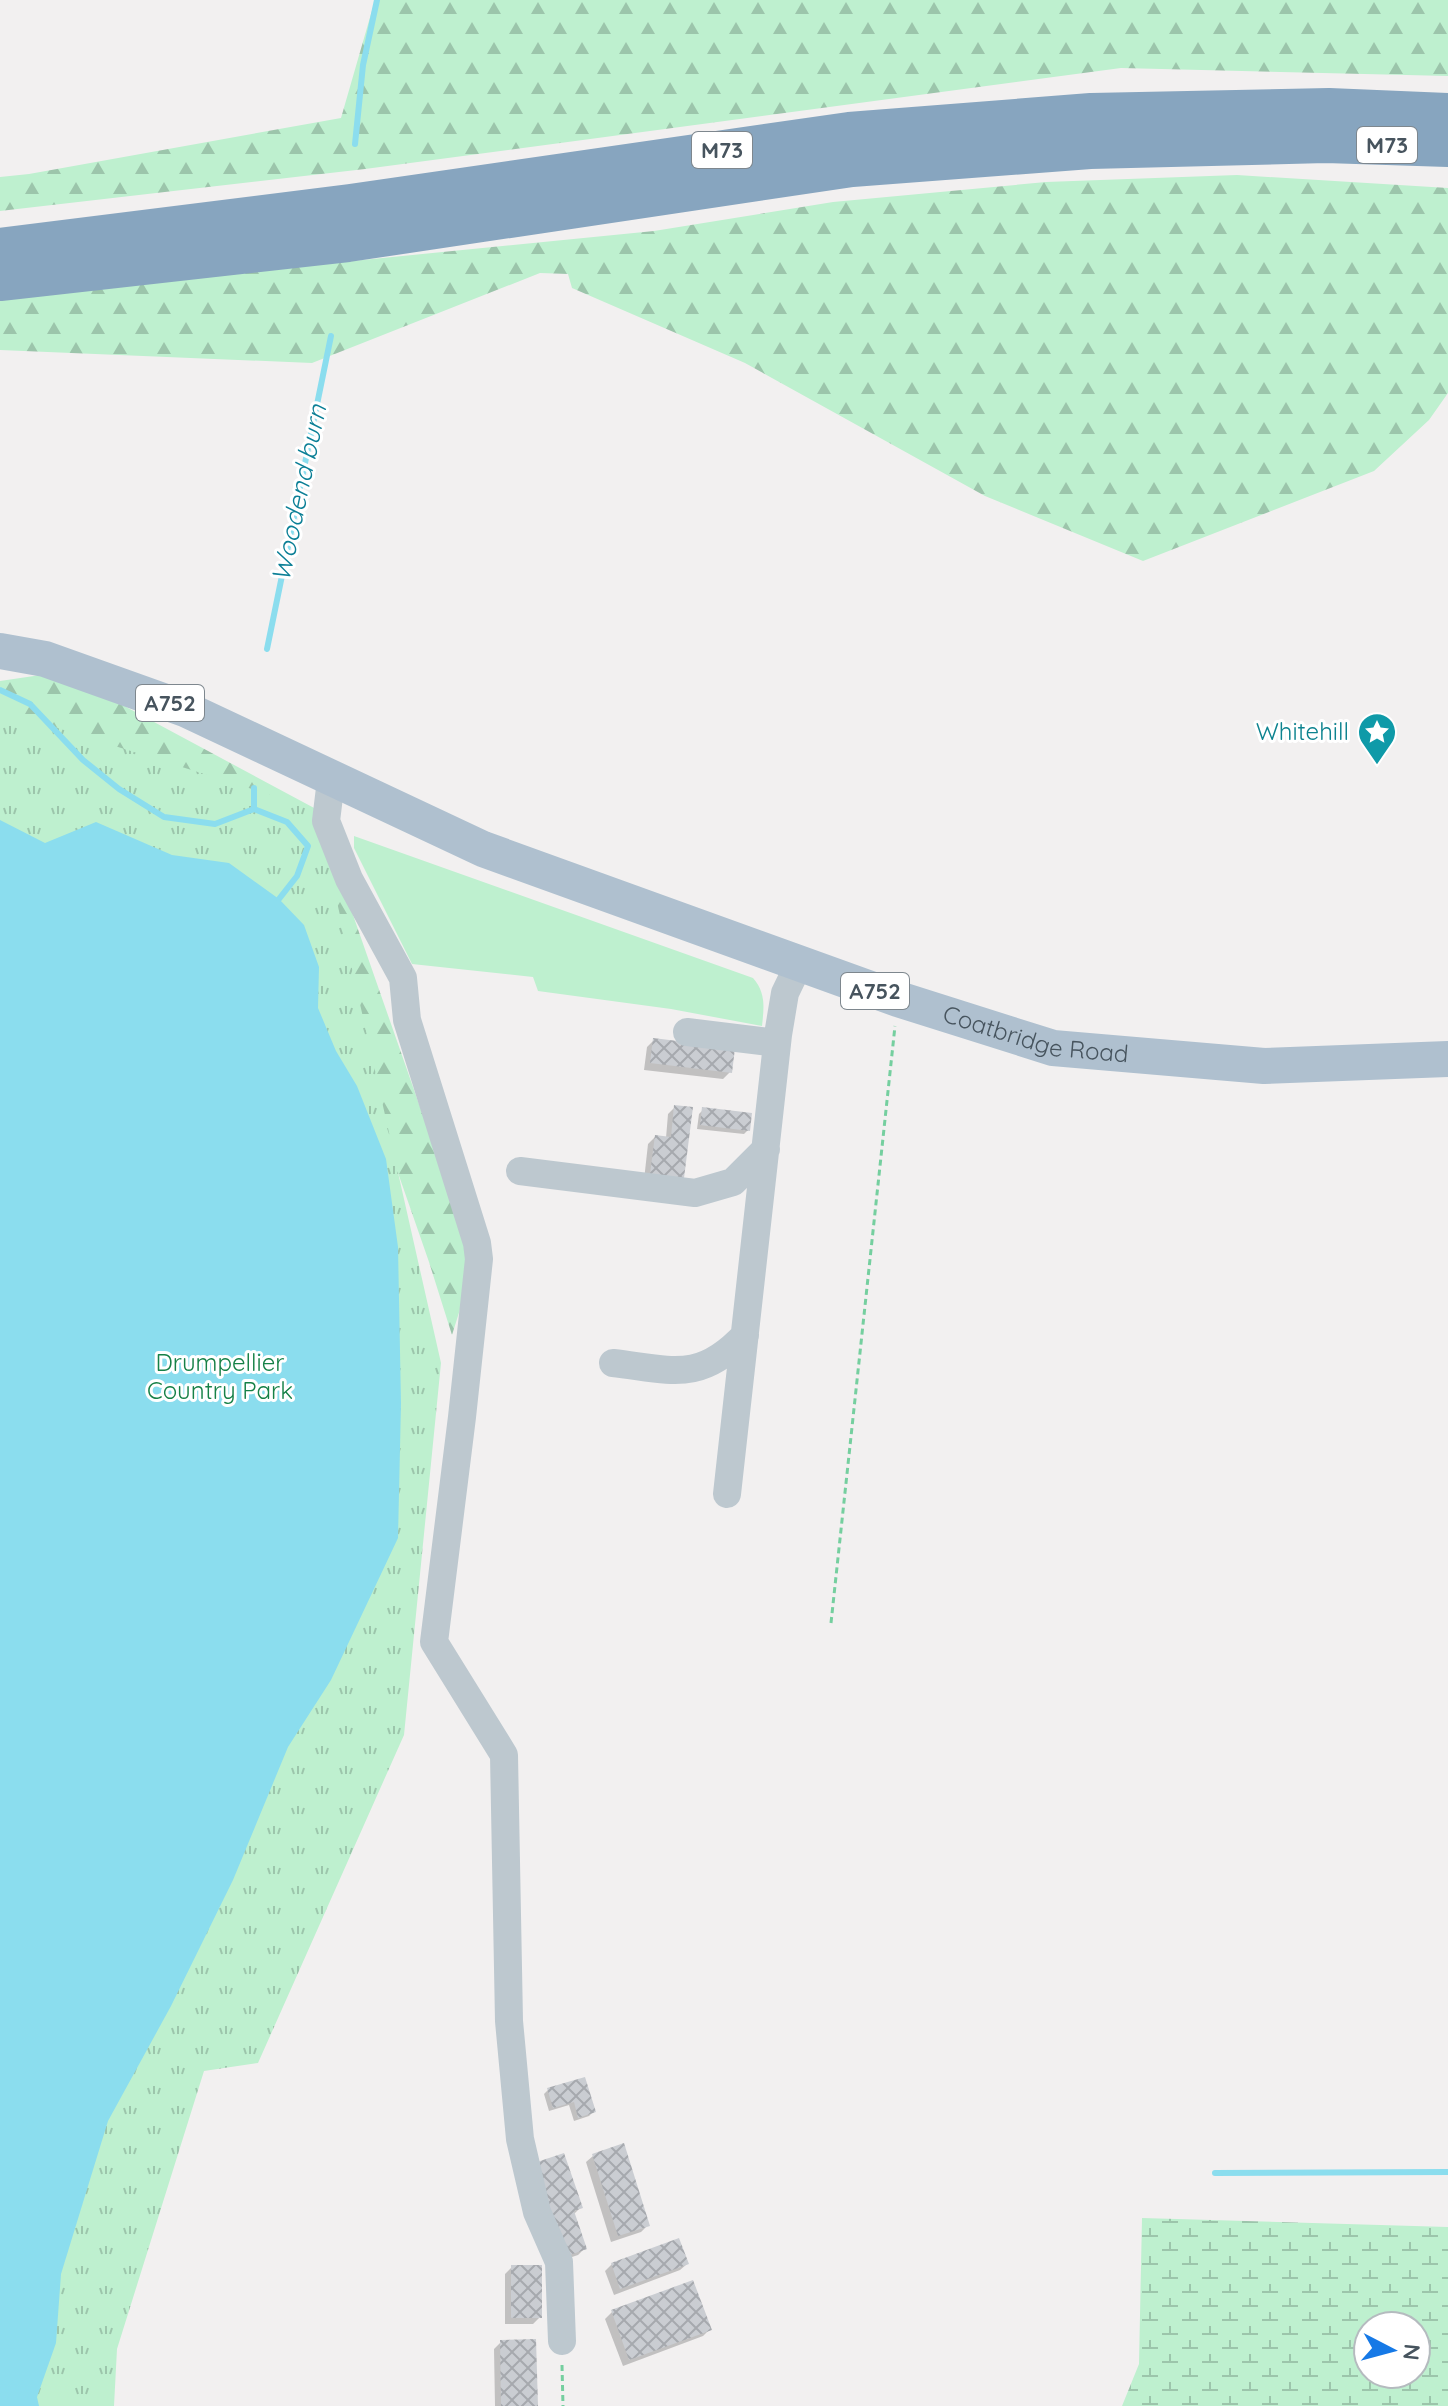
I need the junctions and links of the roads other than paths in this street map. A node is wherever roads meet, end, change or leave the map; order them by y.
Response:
1 (1448, 113) edge
2 (1448, 147) edge
3 (0, 248) edge
4 (0, 281) edge
5 (0, 651) edge
6 (331, 780) junction
7 (799, 964) junction
8 (687, 1032) dead end
9 (777, 1043) junction
10 (1448, 1059) edge
11 (766, 1149) junction
12 (520, 1171) dead end
13 (745, 1335) junction
14 (613, 1363) dead end
15 (727, 1494) dead end
16 (562, 2341) road end

1 - 3 highway, M73
2 - 4 highway, M73
5 - 6 main road, A752
6 - 7 main road, Coatbridge Road / A752
6 - 16 street
7 - 9 street
7 - 10 main road, Coatbridge Road / A752
8 - 9 street
9 - 11 street
11 - 12 street
11 - 13 street
13 - 14 street
13 - 15 street

